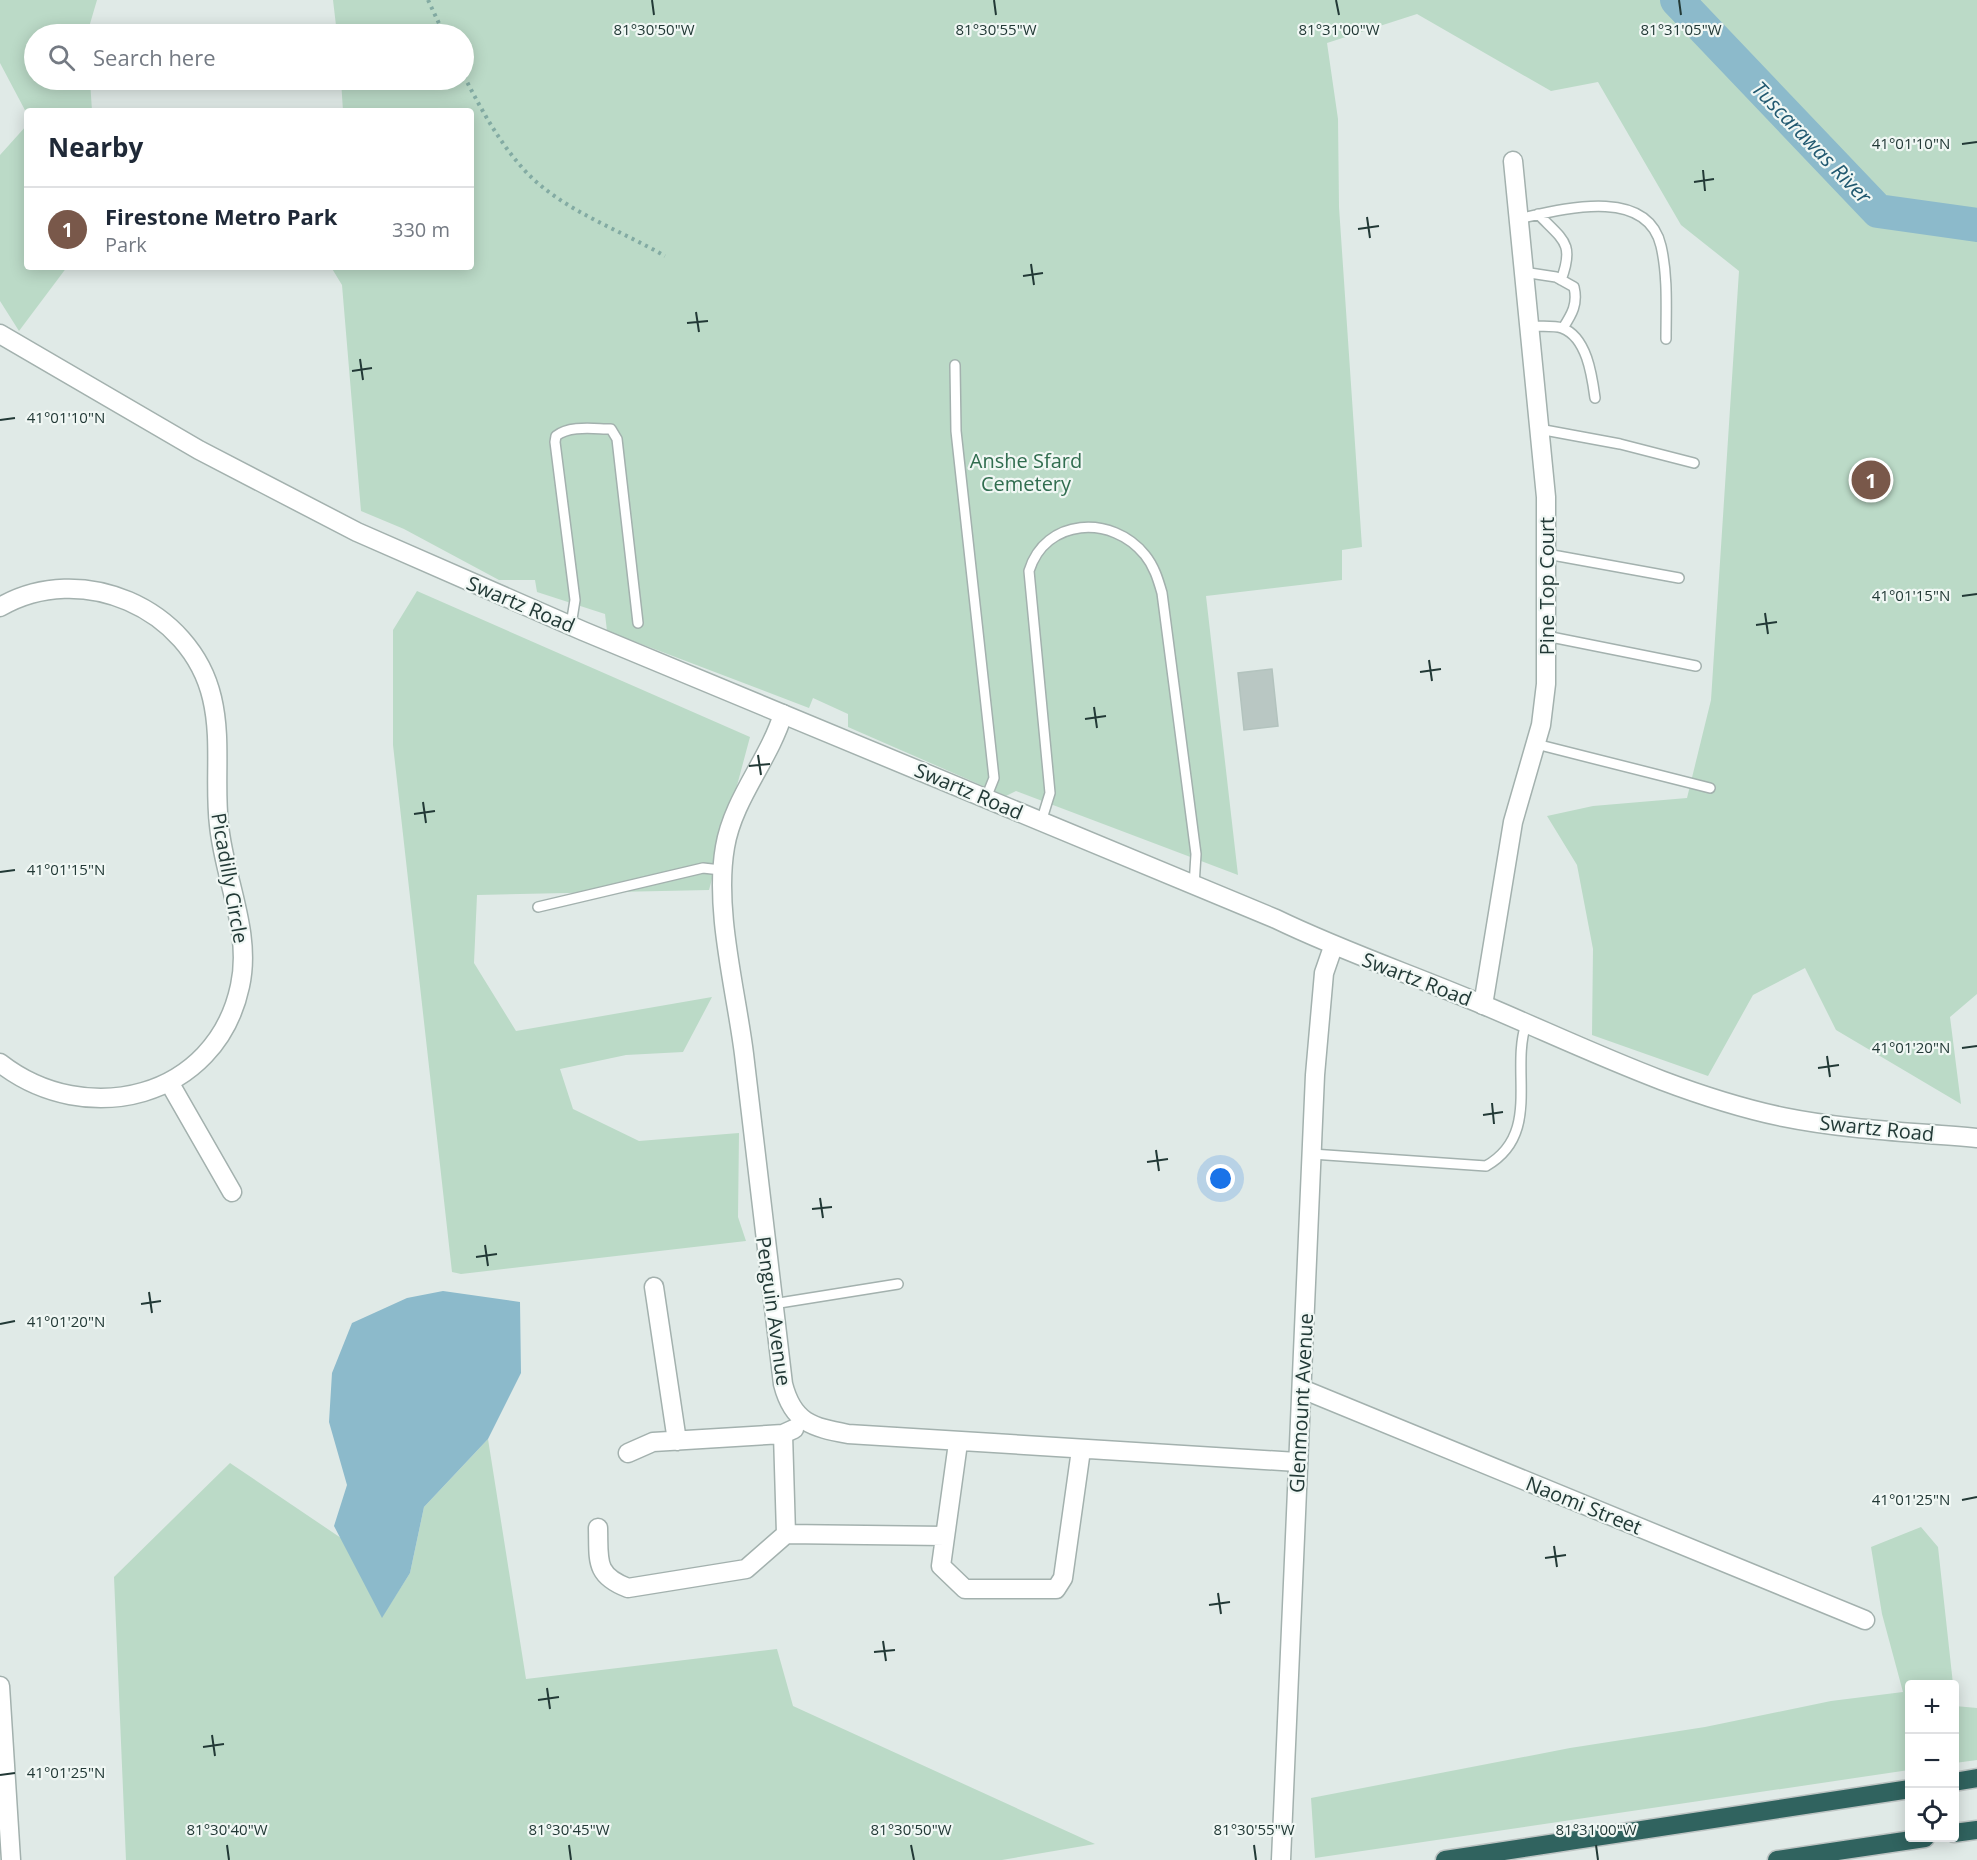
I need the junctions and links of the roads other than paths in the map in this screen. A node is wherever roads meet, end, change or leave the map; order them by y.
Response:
1 (1513, 161) dead end
2 (1538, 214) junction
3 (1518, 219) junction
4 (1523, 272) junction
5 (1561, 279) junction
6 (1529, 326) junction
7 (1563, 328) junction
8 (0, 334) edge
9 (1666, 339) dead end
10 (955, 365) dead end
11 (1595, 398) dead end
12 (1539, 429) junction
13 (1694, 463) dead end
14 (1547, 554) junction
15 (1679, 578) dead end
16 (2, 602) edge
17 (638, 623) dead end
18 (571, 625) junction
19 (1546, 636) junction
20 (1696, 666) dead end
21 (783, 714) junction
22 (1536, 744) junction
23 (1710, 788) dead end
24 (986, 798) junction
25 (1041, 822) junction
26 (721, 870) junction
27 (1194, 886) junction
28 (538, 907) dead end
29 (1333, 947) junction
30 (1483, 1005) junction
31 (1527, 1024) junction
32 (0, 1063) edge
33 (169, 1082) junction
34 (1977, 1138) edge
35 (1312, 1154) junction
36 (232, 1192) dead end
37 (897, 1284) dead end
38 (654, 1287) dead end
39 (773, 1304) junction
40 (1302, 1389) junction
41 (806, 1423) junction
42 (783, 1434) junction
43 (677, 1441) junction
44 (958, 1443) junction
45 (1081, 1450) junction
46 (628, 1453) dead end
47 (1298, 1462) junction
48 (598, 1528) dead end
49 (786, 1534) junction
50 (945, 1536) junction
51 (1865, 1620) dead end
52 (0, 1686) edge
53 (1977, 1778) edge
54 (1959, 1781) edge
55 (1905, 1790) edge
56 (1977, 1830) edge
57 (1959, 1832) edge
58 (1905, 1841) edge
59 (8, 1858) edge
60 (1281, 1860) edge
61 (1445, 1860) edge
62 (1778, 1860) edge

1 - 3 street, Pine Top Court
2 - 3 lane
2 - 5 lane
2 - 9 lane
3 - 4 street, Pine Top Court
4 - 5 lane
4 - 6 street, Pine Top Court
5 - 7 lane
6 - 7 lane
6 - 12 street, Pine Top Court
7 - 11 lane
8 - 18 street, Swartz Road
10 - 24 lane
12 - 13 lane
12 - 14 street, Pine Top Court
14 - 15 lane
14 - 19 street, Pine Top Court
16 - 33 street, Picadilly Circle
17 - 18 lane
18 - 21 street, Swartz Road
19 - 20 lane
19 - 22 street, Pine Top Court
21 - 24 street, Swartz Road
21 - 26 street, Penguin Avenue
22 - 23 lane
22 - 30 street, Pine Top Court
24 - 25 street, Swartz Road
25 - 27 street, Swartz Road
25 - 27 lane
26 - 28 lane
26 - 39 street, Penguin Avenue
27 - 29 street, Swartz Road
29 - 30 street, Swartz Road
29 - 35 street, Glenmount Avenue
30 - 31 street, Swartz Road
31 - 34 street, Swartz Road
31 - 35 lane
32 - 33 street, Picadilly Circle
33 - 36 street
35 - 40 street, Glenmount Avenue
37 - 39 lane
38 - 43 street
39 - 41 street, Penguin Avenue
40 - 47 street, Glenmount Avenue
40 - 51 street, Naomi Street
41 - 42 street
41 - 44 street
42 - 43 street
42 - 49 street
43 - 46 street
44 - 45 street
44 - 50 street
45 - 47 street
45 - 50 street
47 - 60 street, Glenmount Avenue
48 - 49 street
49 - 50 street
52 - 59 street
53 - 54 highway
55 - 61 highway
56 - 57 highway
58 - 62 highway

